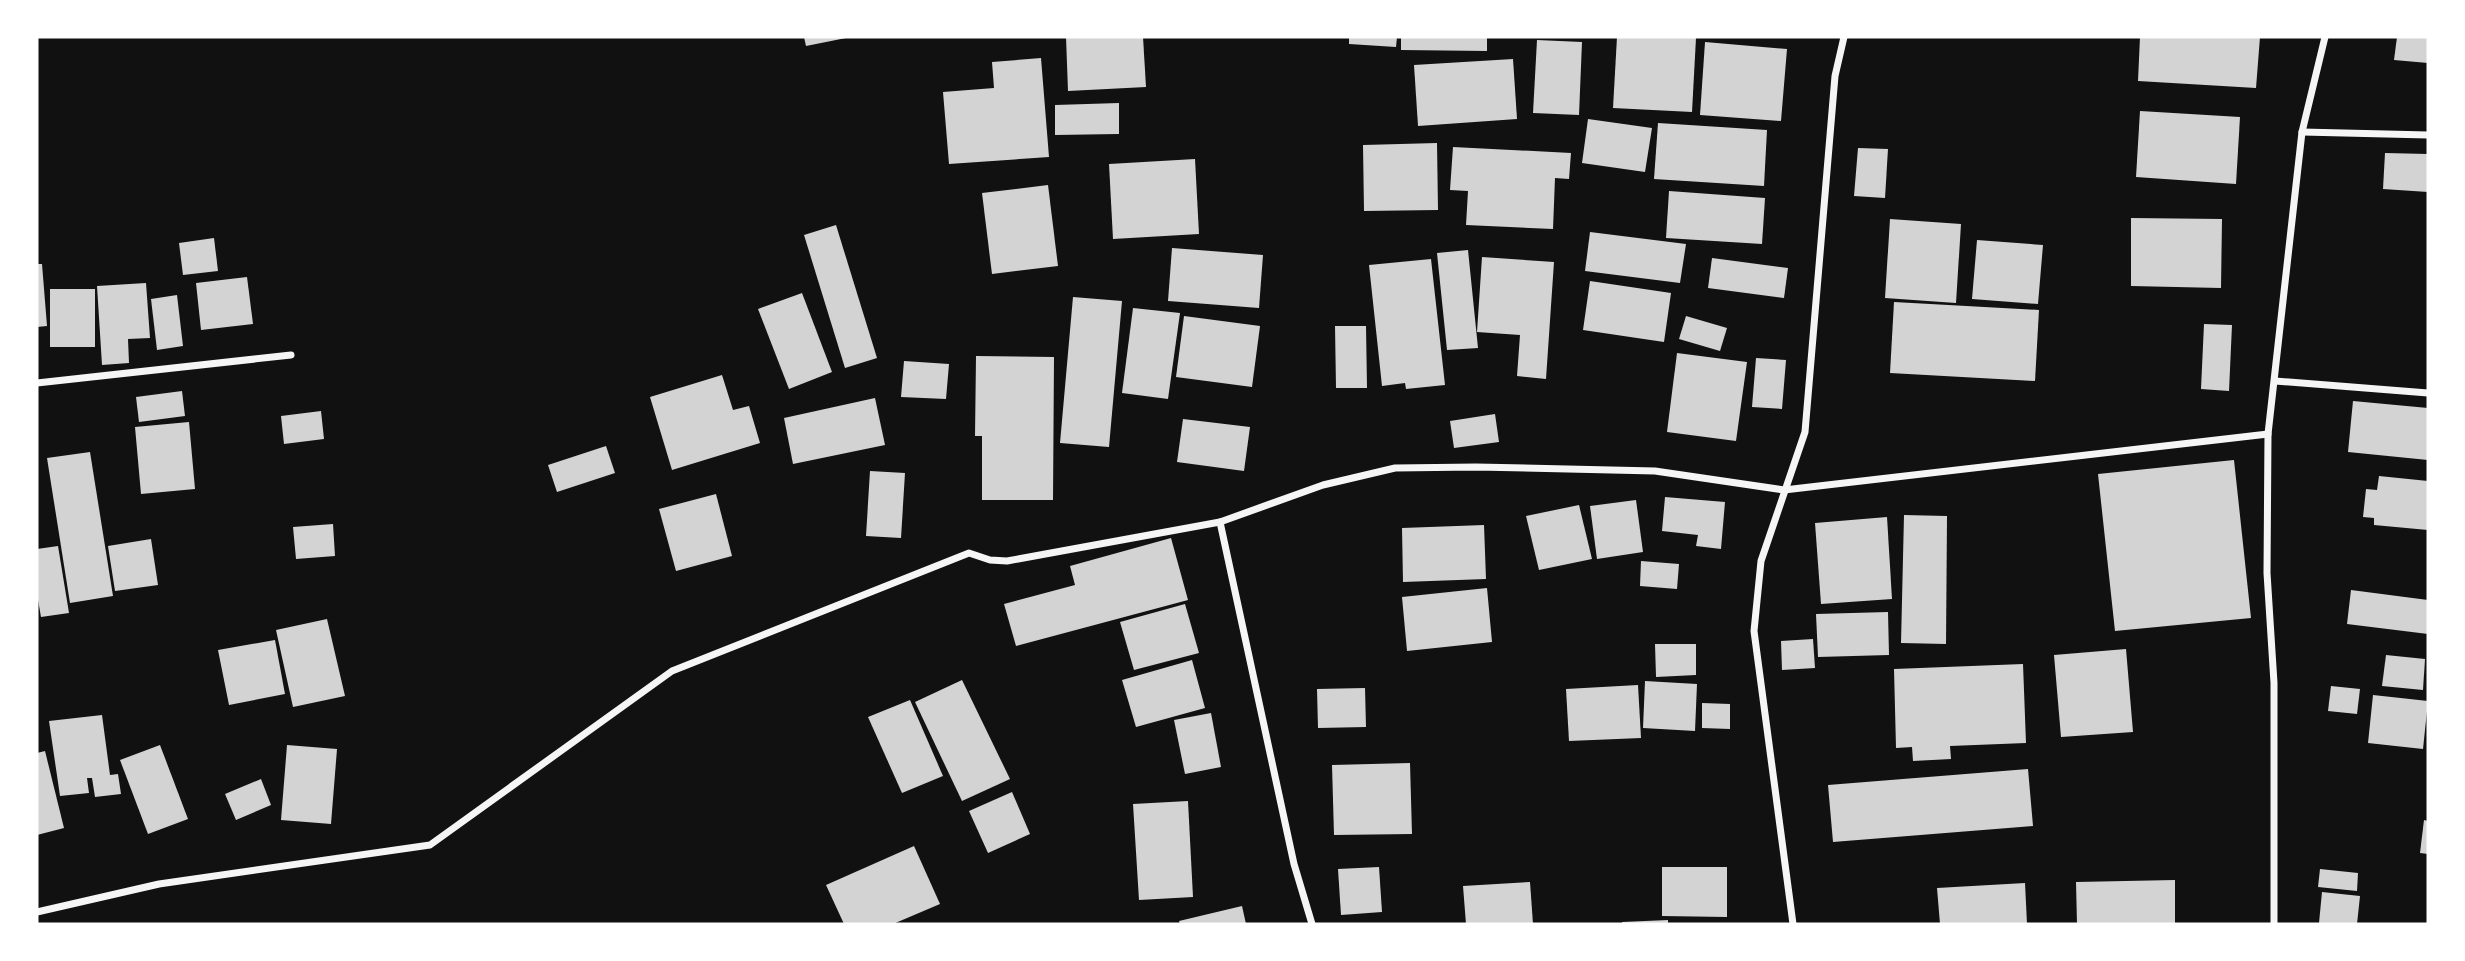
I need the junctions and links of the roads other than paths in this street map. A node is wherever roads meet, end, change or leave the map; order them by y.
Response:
1 (1844, 37) edge
2 (2325, 37) edge
3 (2302, 132) junction
4 (2428, 135) edge
5 (291, 355) dead end
6 (2275, 382) junction
7 (37, 383) edge
8 (2428, 393) edge
9 (2269, 434) junction
10 (1784, 491) junction
11 (1220, 522) junction
12 (37, 912) edge
13 (1312, 924) edge
14 (1793, 924) edge
15 (2274, 924) edge

1 - 10 street
2 - 3 street
3 - 4 street
3 - 6 street
5 - 7 street
6 - 8 street
6 - 9 street
9 - 10 street
9 - 15 street
10 - 11 street
10 - 14 street
11 - 12 street
11 - 13 street

